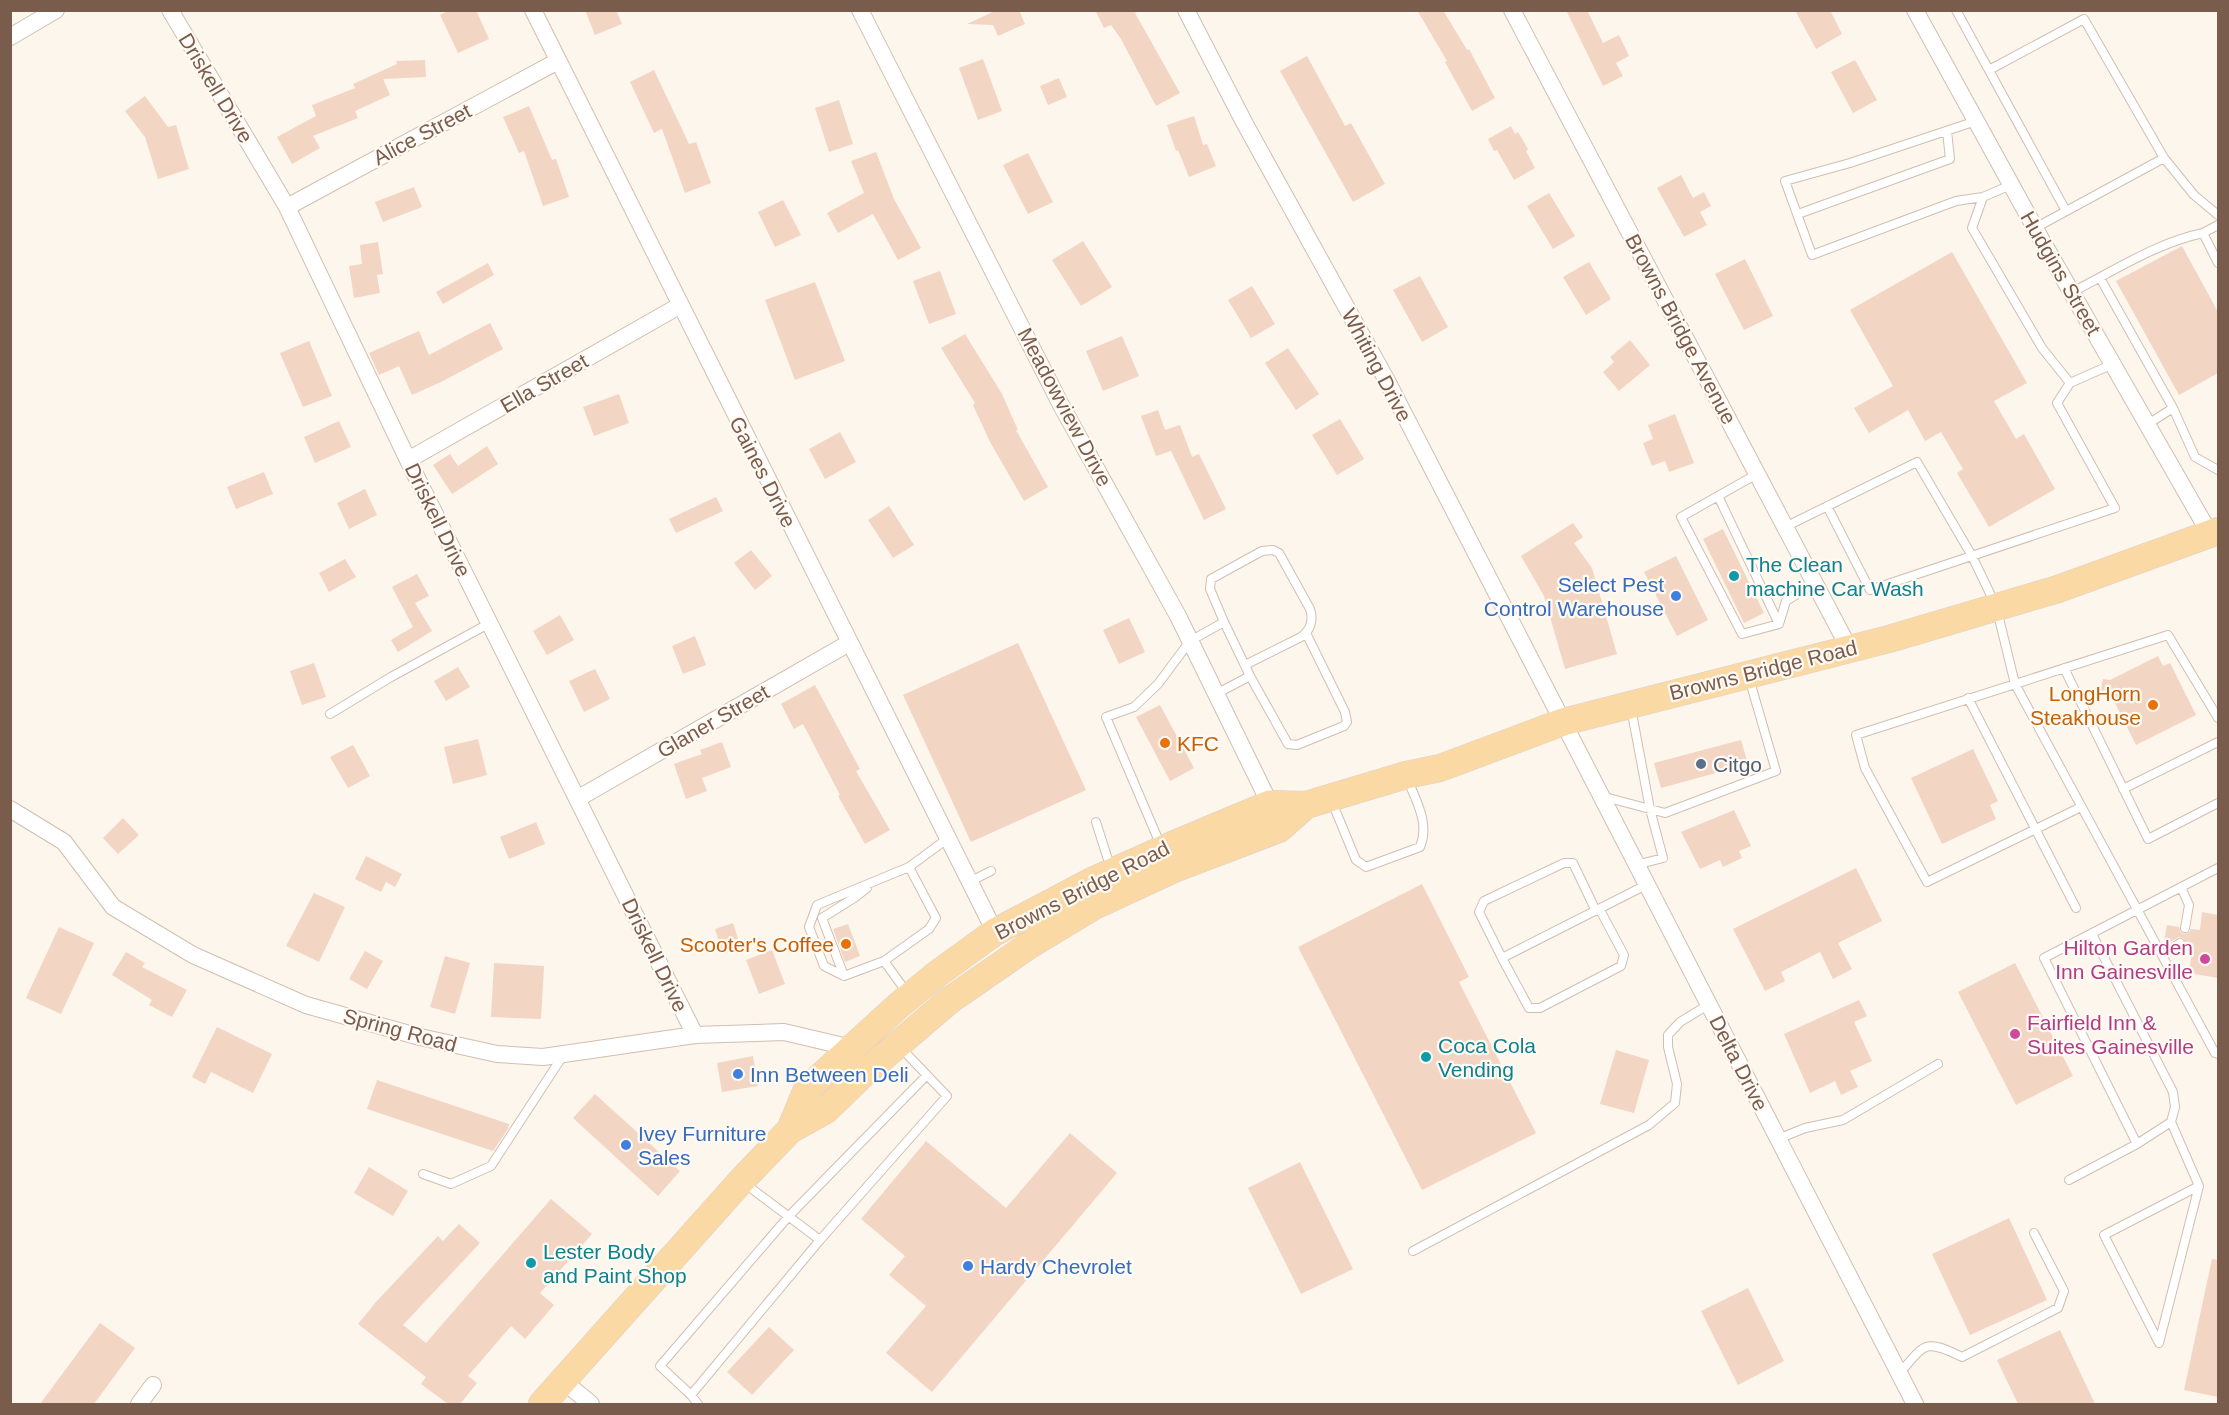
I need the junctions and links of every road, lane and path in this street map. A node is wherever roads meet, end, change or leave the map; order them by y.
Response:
1 (56, 10) edge
2 (170, 10) edge
3 (533, 10) edge
4 (860, 10) edge
5 (1186, 10) edge
6 (1512, 10) edge
7 (1916, 10) edge
8 (1956, 10) edge
9 (10, 37) edge
10 (558, 61) junction
11 (1989, 70) junction
12 (1976, 121) junction
13 (1947, 131) junction
14 (2164, 159) junction
15 (2011, 185) junction
16 (1983, 197) junction
17 (287, 207) junction
18 (2066, 211) junction
19 (1798, 214) junction
20 (2218, 215) edge
21 (2218, 225) edge
22 (2035, 228) junction
23 (2203, 233) junction
24 (2218, 262) edge
25 (2100, 278) junction
26 (2072, 292) junction
27 (679, 306) junction
28 (2113, 364) junction
29 (2070, 383) junction
30 (2173, 408) junction
31 (2148, 424) junction
32 (408, 460) junction
33 (2218, 470) edge
34 (1757, 474) junction
35 (1718, 496) junction
36 (1827, 506) junction
37 (1785, 527) junction
38 (2214, 532) edge
39 (1972, 555) junction
40 (1815, 583) junction
41 (1996, 606) junction
42 (1224, 622) junction
43 (490, 623) junction
44 (1779, 624) junction
45 (1306, 633) junction
46 (1191, 641) junction
47 (849, 643) junction
48 (1849, 648) junction
49 (1245, 665) junction
50 (2064, 668) junction
51 (1747, 673) junction
52 (1250, 676) junction
53 (2015, 684) junction
54 (1216, 694) junction
55 (1968, 698) junction
56 (1631, 704) junction
57 (330, 714) dead end
58 (2218, 718) edge
59 (1563, 722) junction
60 (2218, 742) edge
61 (1406, 775) junction
62 (2123, 789) junction
63 (1601, 796) junction
64 (578, 799) junction
65 (1318, 802) junction
66 (2218, 803) edge
67 (1269, 804) junction
68 (2081, 807) junction
69 (10, 808) edge
70 (1650, 809) junction
71 (1096, 822) dead end
72 (2035, 830) junction
73 (947, 839) junction
74 (1162, 850) junction
75 (1636, 865) junction
76 (909, 867) junction
77 (2218, 868) edge
78 (991, 871) dead end
79 (1112, 872) junction
80 (874, 882) junction
81 (969, 882) junction
82 (1647, 885) junction
83 (2181, 887) junction
84 (2076, 908) dead end
85 (2137, 909) junction
86 (1598, 910) junction
87 (2185, 928) dead end
88 (995, 933) junction
89 (2092, 934) junction
90 (2180, 943) dead end
91 (2162, 955) junction
92 (1502, 958) junction
93 (884, 961) junction
94 (844, 976) junction
95 (910, 996) junction
96 (1708, 1005) junction
97 (695, 1035) junction
98 (898, 1044) junction
99 (852, 1048) junction
100 (564, 1054) junction
101 (2218, 1054) edge
102 (1938, 1064) dead end
103 (927, 1075) junction
104 (2171, 1122) junction
105 (790, 1130) junction
106 (1778, 1139) junction
107 (2138, 1144) junction
108 (423, 1174) dead end
109 (2069, 1180) dead end
110 (741, 1181) junction
111 (2199, 1186) junction
112 (788, 1217) junction
113 (2034, 1233) dead end
114 (820, 1240) junction
115 (1413, 1251) dead end
116 (1899, 1374) junction
117 (562, 1380) junction
118 (153, 1385) dead end
119 (691, 1395) junction
120 (139, 1404) edge
121 (542, 1404) edge
122 (591, 1404) edge
123 (699, 1404) edge
124 (1915, 1404) edge

1 - 9 street
2 - 17 street, Driskell Drive
3 - 10 street, Gaines Drive
4 - 46 street, Meadowview Drive
5 - 59 street, Whiting Drive
6 - 34 street, Browns Bridge Avenue
7 - 12 street, Hudgins Street
8 - 11 lane
10 - 17 street, Alice Street
10 - 27 street, Gaines Drive
11 - 14 lane
11 - 18 lane
12 - 13 lane
12 - 15 street, Hudgins Street
13 - 19 lane
13 - 19 lane
14 - 18 lane
14 - 20 lane
15 - 16 lane
15 - 22 street, Hudgins Street
16 - 19 lane
16 - 29 lane
17 - 32 street, Driskell Drive
18 - 22 lane
21 - 23 lane
22 - 26 street, Hudgins Street
23 - 24 lane
23 - 25 lane
25 - 26 lane
25 - 30 lane
26 - 28 street, Hudgins Street
27 - 32 street, Ella Street
27 - 47 street, Gaines Drive
28 - 29 lane
28 - 31 street, Hudgins Street
29 - 39 lane
30 - 31 lane
30 - 33 lane
31 - 38 street, Hudgins Street
32 - 43 street, Driskell Drive
34 - 35 lane
34 - 37 street, Browns Bridge Avenue
35 - 44 lane
35 - 44 lane
36 - 37 lane
36 - 39 lane
36 - 39 lane
37 - 40 street, Browns Bridge Avenue
38 - 41 main road, Browns Bridge Road
39 - 41 lane
40 - 44 lane
40 - 48 street, Browns Bridge Avenue
41 - 48 main road, Browns Bridge Road
41 - 53 lane
42 - 45 lane
42 - 46 lane
42 - 49 lane
43 - 57 lane
43 - 64 street, Driskell Drive
45 - 49 lane
45 - 52 lane
46 - 54 street, Meadowview Drive
46 - 74 lane
47 - 64 street, Glaner Street
47 - 73 street, Gaines Drive
48 - 51 main road, Browns Bridge Road
49 - 52 lane
50 - 53 lane
50 - 58 lane
50 - 62 lane
51 - 56 main road, Browns Bridge Road
51 - 70 lane
52 - 54 lane
53 - 55 lane
53 - 68 lane
54 - 67 street, Meadowview Drive
55 - 72 lane
55 - 72 lane
56 - 59 main road, Browns Bridge Road
56 - 70 lane
59 - 61 main road, Browns Bridge Road
59 - 63 street, Delta Drive
60 - 62 lane
61 - 65 main road, Browns Bridge Road
61 - 65 lane
62 - 66 lane
63 - 70 lane
63 - 75 street, Delta Drive
64 - 97 street, Driskell Drive
65 - 67 main road, Browns Bridge Road
65 - 98 main road, Browns Bridge Road
67 - 74 main road, Browns Bridge Road
68 - 72 lane
68 - 85 lane
69 - 100 street, Spring Road
70 - 75 lane
71 - 79 lane
72 - 84 lane
73 - 76 lane
73 - 81 street, Gaines Drive
74 - 79 main road, Browns Bridge Road
75 - 82 street, Delta Drive
76 - 80 lane
76 - 93 lane
77 - 83 lane
78 - 81 lane
79 - 88 main road, Browns Bridge Road
80 - 94 lane
80 - 94 lane
81 - 88 street, Gaines Drive
82 - 86 lane
82 - 96 street, Delta Drive
83 - 85 lane
83 - 87 lane
85 - 89 lane
85 - 91 lane
86 - 92 lane
86 - 92 lane
86 - 92 lane
88 - 95 main road, Browns Bridge Road
89 - 104 lane
89 - 107 lane
90 - 91 lane
91 - 101 lane
93 - 94 lane
93 - 95 lane
95 - 99 main road, Browns Bridge Road
96 - 106 street, Delta Drive
96 - 115 lane
97 - 99 street, Spring Road
97 - 100 street, Spring Road
98 - 103 lane
98 - 105 main road, Browns Bridge Road
99 - 105 main road, Browns Bridge Road
100 - 108 lane
102 - 106 lane
103 - 112 lane
103 - 114 lane
104 - 107 lane
104 - 111 lane
105 - 110 main road, Browns Bridge Road
106 - 116 street, Delta Drive
107 - 109 lane
110 - 112 lane
110 - 117 main road, Browns Bridge Road
111 - 111 lane
112 - 114 lane
112 - 119 lane
113 - 116 lane
114 - 119 lane
116 - 124 street, Delta Drive
117 - 121 main road, Browns Bridge Road
117 - 122 street
118 - 120 street
119 - 123 lane

